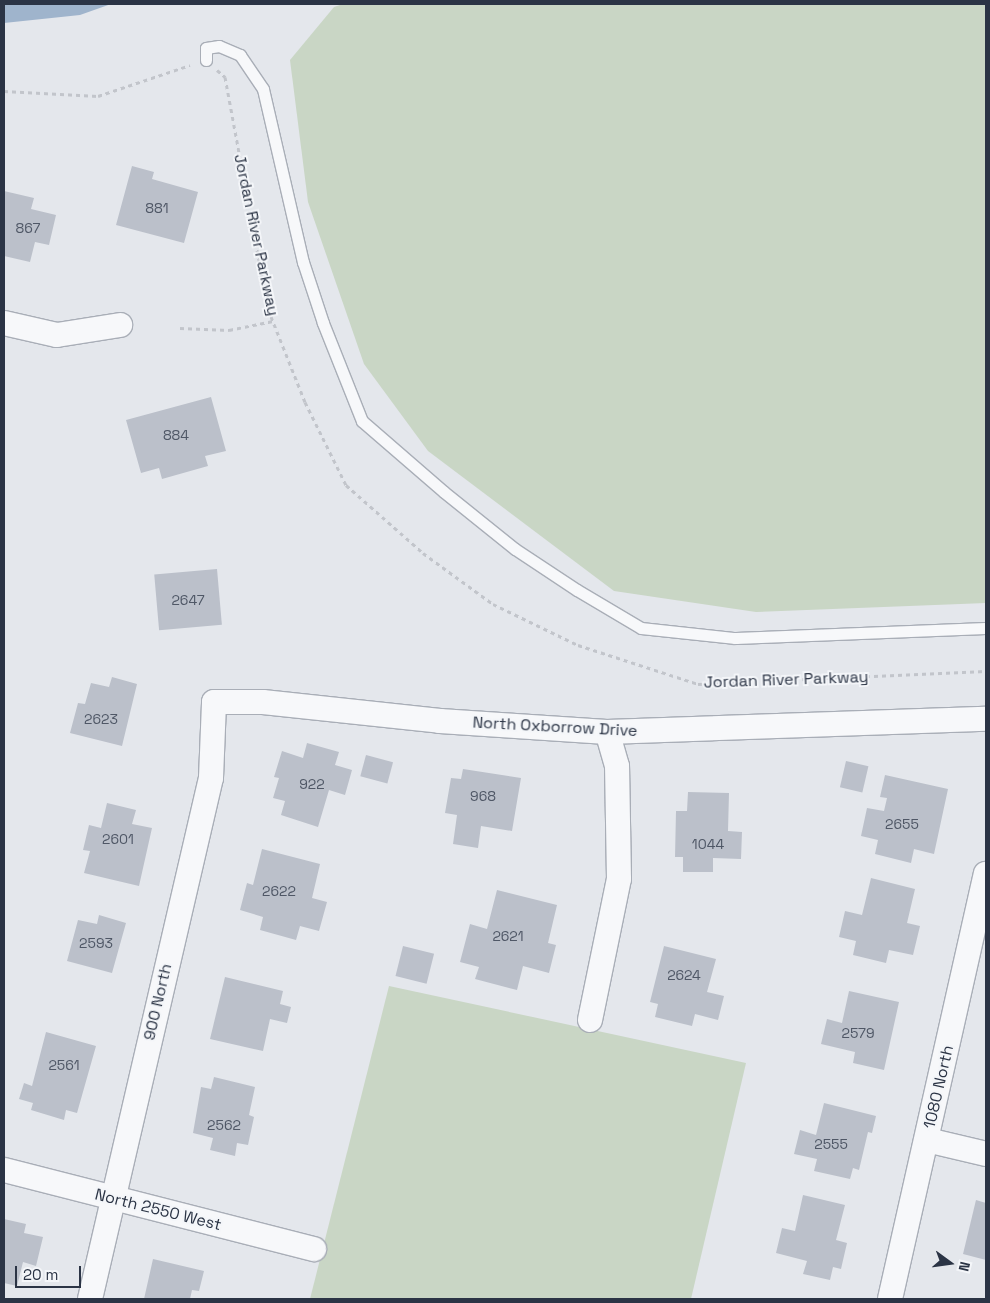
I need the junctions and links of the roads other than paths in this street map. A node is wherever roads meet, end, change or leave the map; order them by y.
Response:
1 (206, 60) road end
2 (4, 323) edge
3 (120, 325) dead end
4 (986, 628) edge
5 (214, 702) joint
6 (986, 719) edge
7 (607, 732) junction
8 (986, 874) edge
9 (590, 1020) dead end
10 (927, 1140) junction
11 (986, 1154) edge
12 (4, 1170) edge
13 (113, 1199) junction
14 (314, 1249) dead end
15 (90, 1299) edge
16 (890, 1299) edge

1 - 4 lane
2 - 3 street
5 - 7 street, North Oxborrow Drive
5 - 13 street, 900 North
6 - 7 street, North Oxborrow Drive
7 - 9 street
8 - 10 street, 1080 North
10 - 11 street
10 - 16 street, 1080 North
12 - 13 street, North 2550 West
13 - 14 street, North 2550 West
13 - 15 street, 900 North

